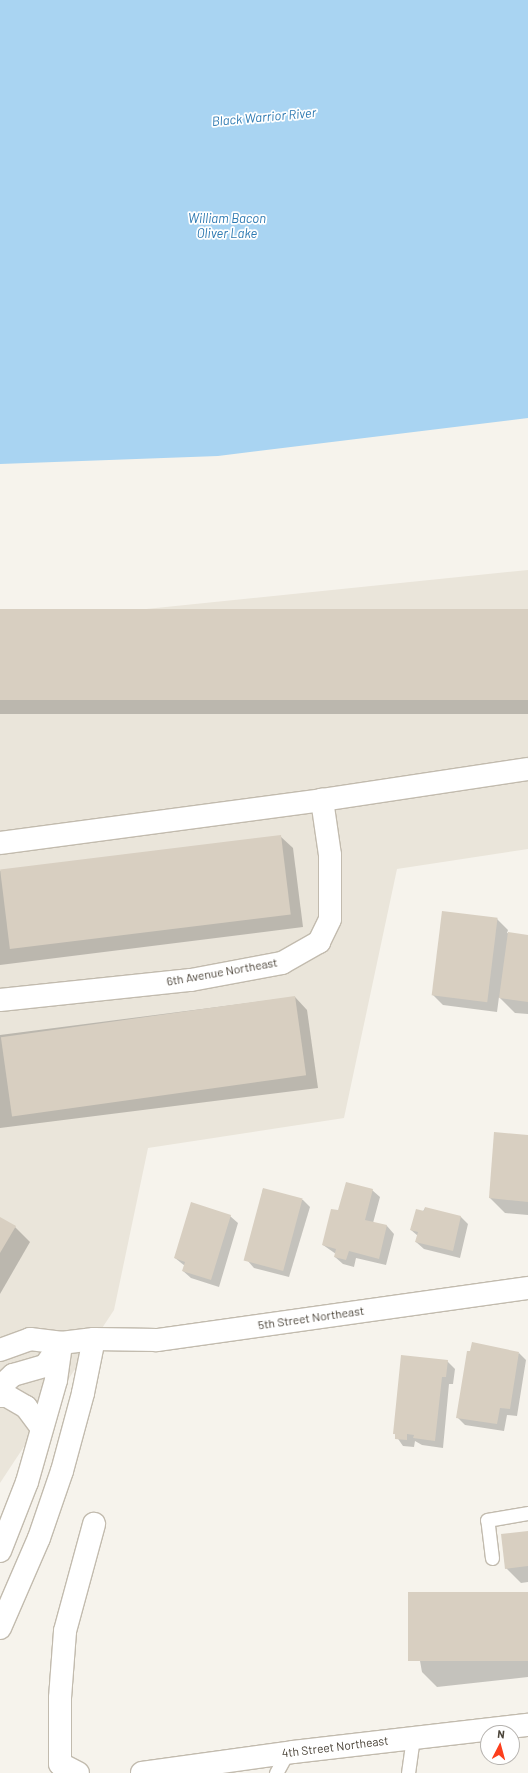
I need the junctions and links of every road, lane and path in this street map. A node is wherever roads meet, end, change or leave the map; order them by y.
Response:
1 (528, 769) edge
2 (322, 800) junction
3 (0, 843) edge
4 (0, 1000) edge
5 (528, 1288) edge
6 (94, 1339) junction
7 (60, 1344) junction
8 (0, 1350) edge
9 (0, 1387) edge
10 (0, 1396) edge
11 (42, 1428) junction
12 (528, 1513) edge
13 (94, 1524) dead end
14 (0, 1551) edge
15 (492, 1558) dead end
16 (0, 1628) edge
17 (528, 1725) edge
18 (412, 1738) junction
19 (287, 1753) junction
20 (213, 1768) edge
21 (71, 1770) edge
22 (142, 1773) edge
23 (276, 1773) edge
24 (408, 1773) edge

1 - 2 street
2 - 3 street
2 - 4 street, 6th Avenue Northeast
5 - 6 street, 5th Street Northeast
6 - 7 street, 5th Street Northeast
6 - 16 street
7 - 8 street, 5th Street Northeast
7 - 9 street
7 - 11 street
10 - 11 street
11 - 14 street
12 - 15 lane
13 - 21 street
17 - 18 street, 4th Street Northeast
18 - 19 street, 4th Street Northeast
18 - 24 lane
19 - 20 street, 4th Street Northeast
19 - 23 lane
20 - 22 street, 4th Street Northeast

